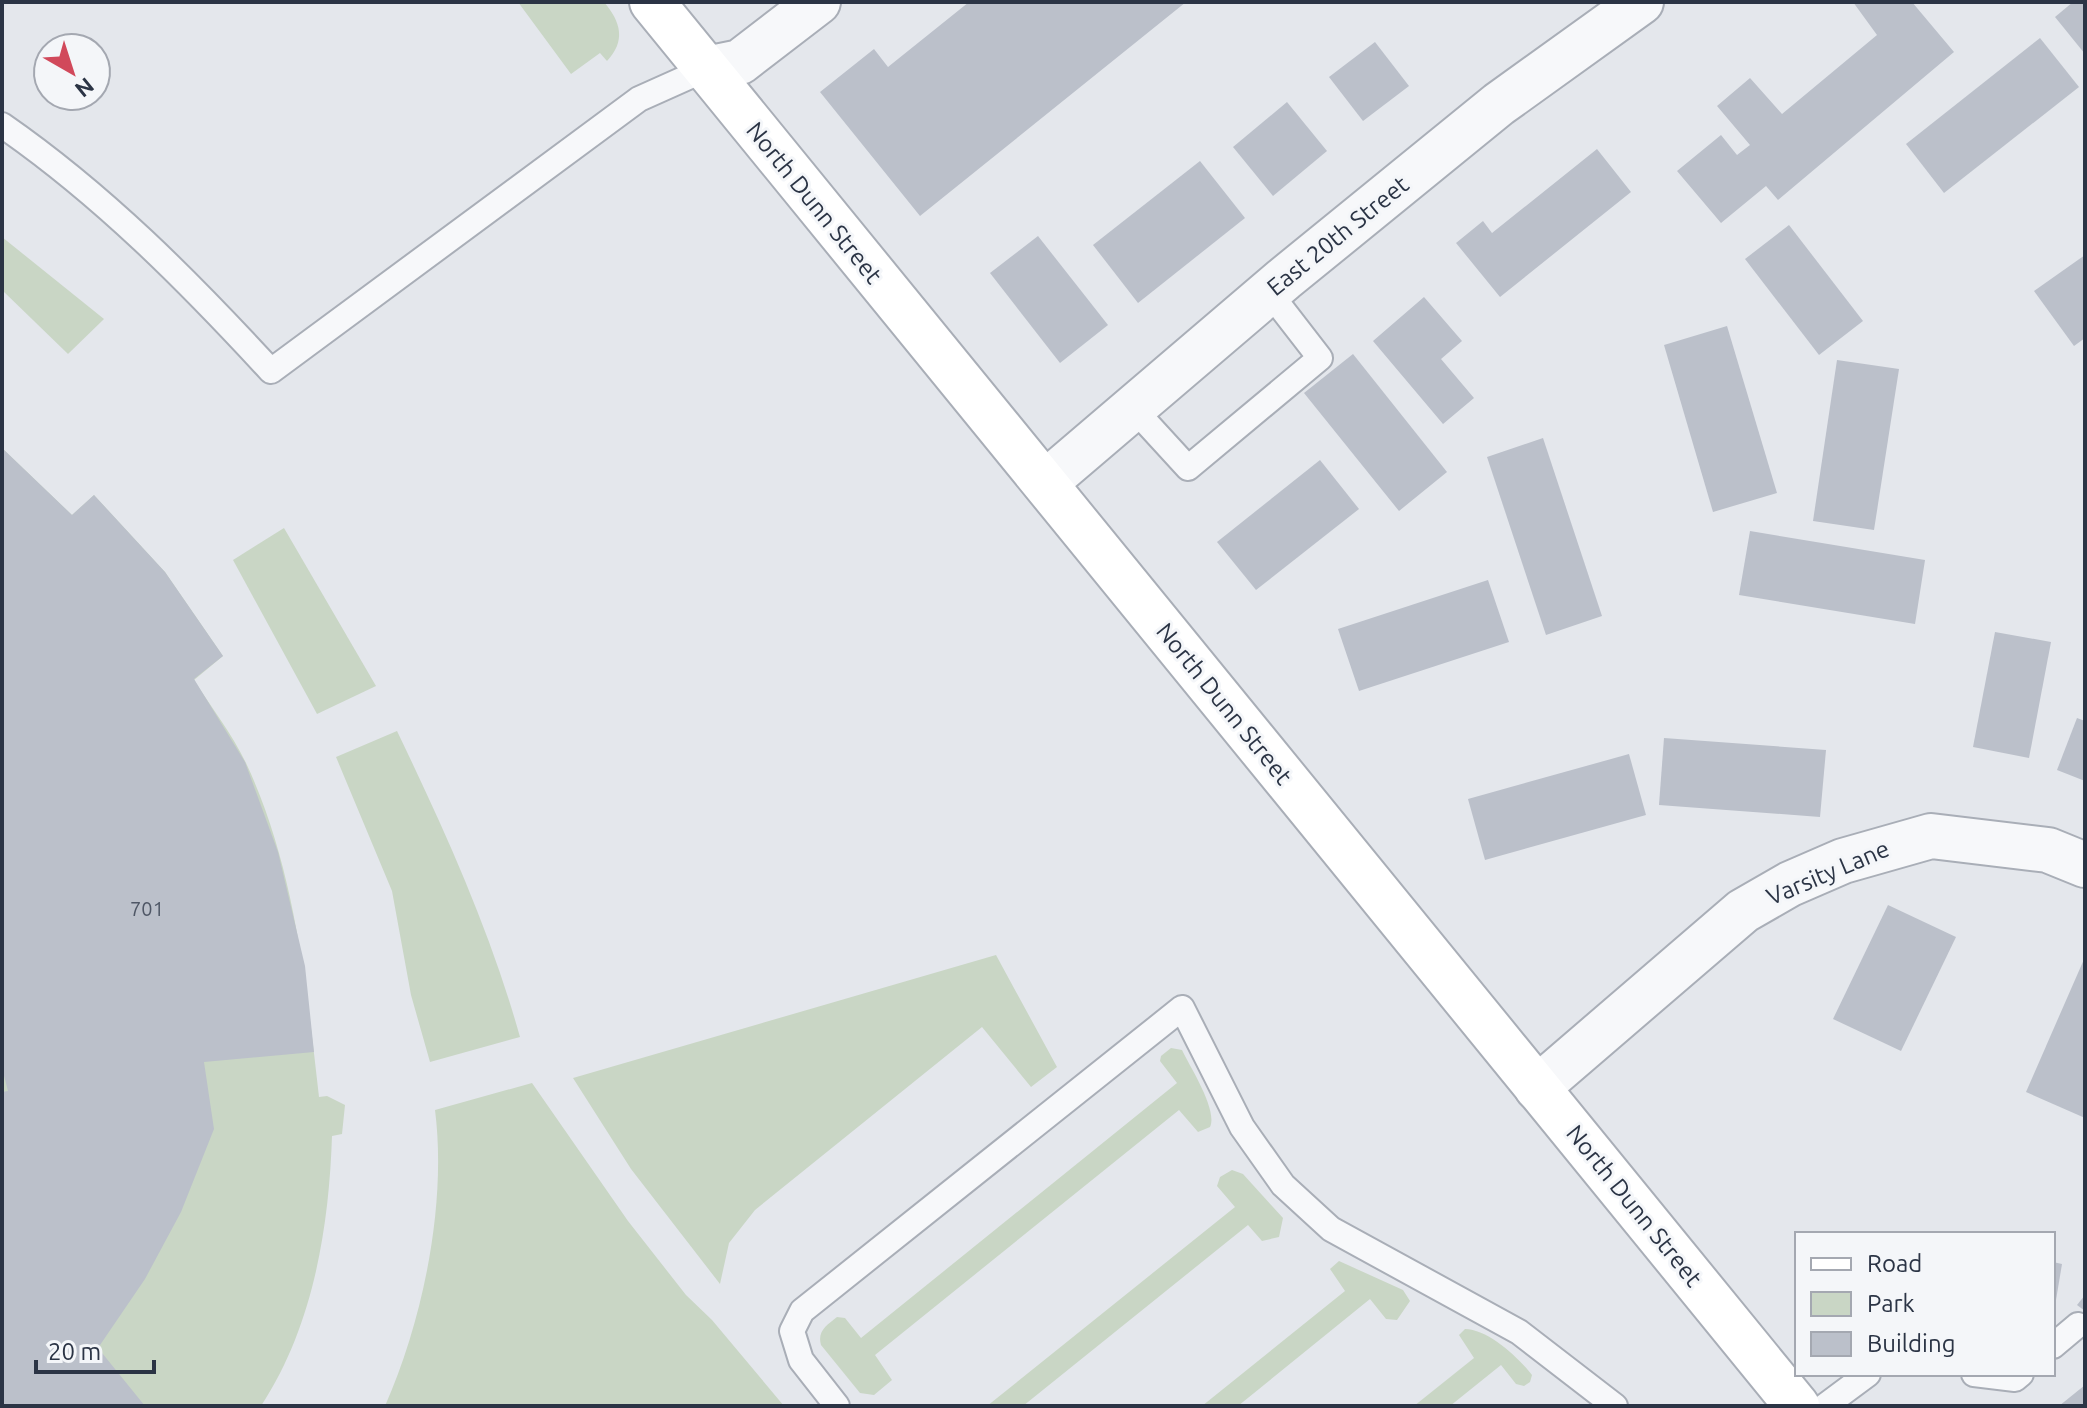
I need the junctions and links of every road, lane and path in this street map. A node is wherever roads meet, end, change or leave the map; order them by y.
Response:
1 (652, 2) edge
2 (818, 2) edge
3 (1641, 2) edge
4 (706, 69) junction
5 (2, 125) edge
6 (1269, 292) junction
7 (1133, 408) junction
8 (1045, 483) junction
9 (2085, 865) edge
10 (1537, 1088) junction
11 (2078, 1325) dead end
12 (2055, 1344) edge
13 (1865, 1376) edge
14 (1990, 1376) edge
15 (2019, 1376) edge
16 (837, 1406) edge
17 (1615, 1406) edge
18 (1797, 1406) edge
19 (1825, 1406) edge

1 - 4 street, North Dunn Street
2 - 4 street
3 - 6 street, East 20th Street
4 - 5 lane
4 - 8 street, North Dunn Street
6 - 7 street, East 20th Street
6 - 7 lane
7 - 8 street, East 20th Street
8 - 10 street, North Dunn Street
9 - 10 street, Varsity Lane
10 - 18 street, North Dunn Street
11 - 12 lane
13 - 19 lane
14 - 15 lane
16 - 17 lane

